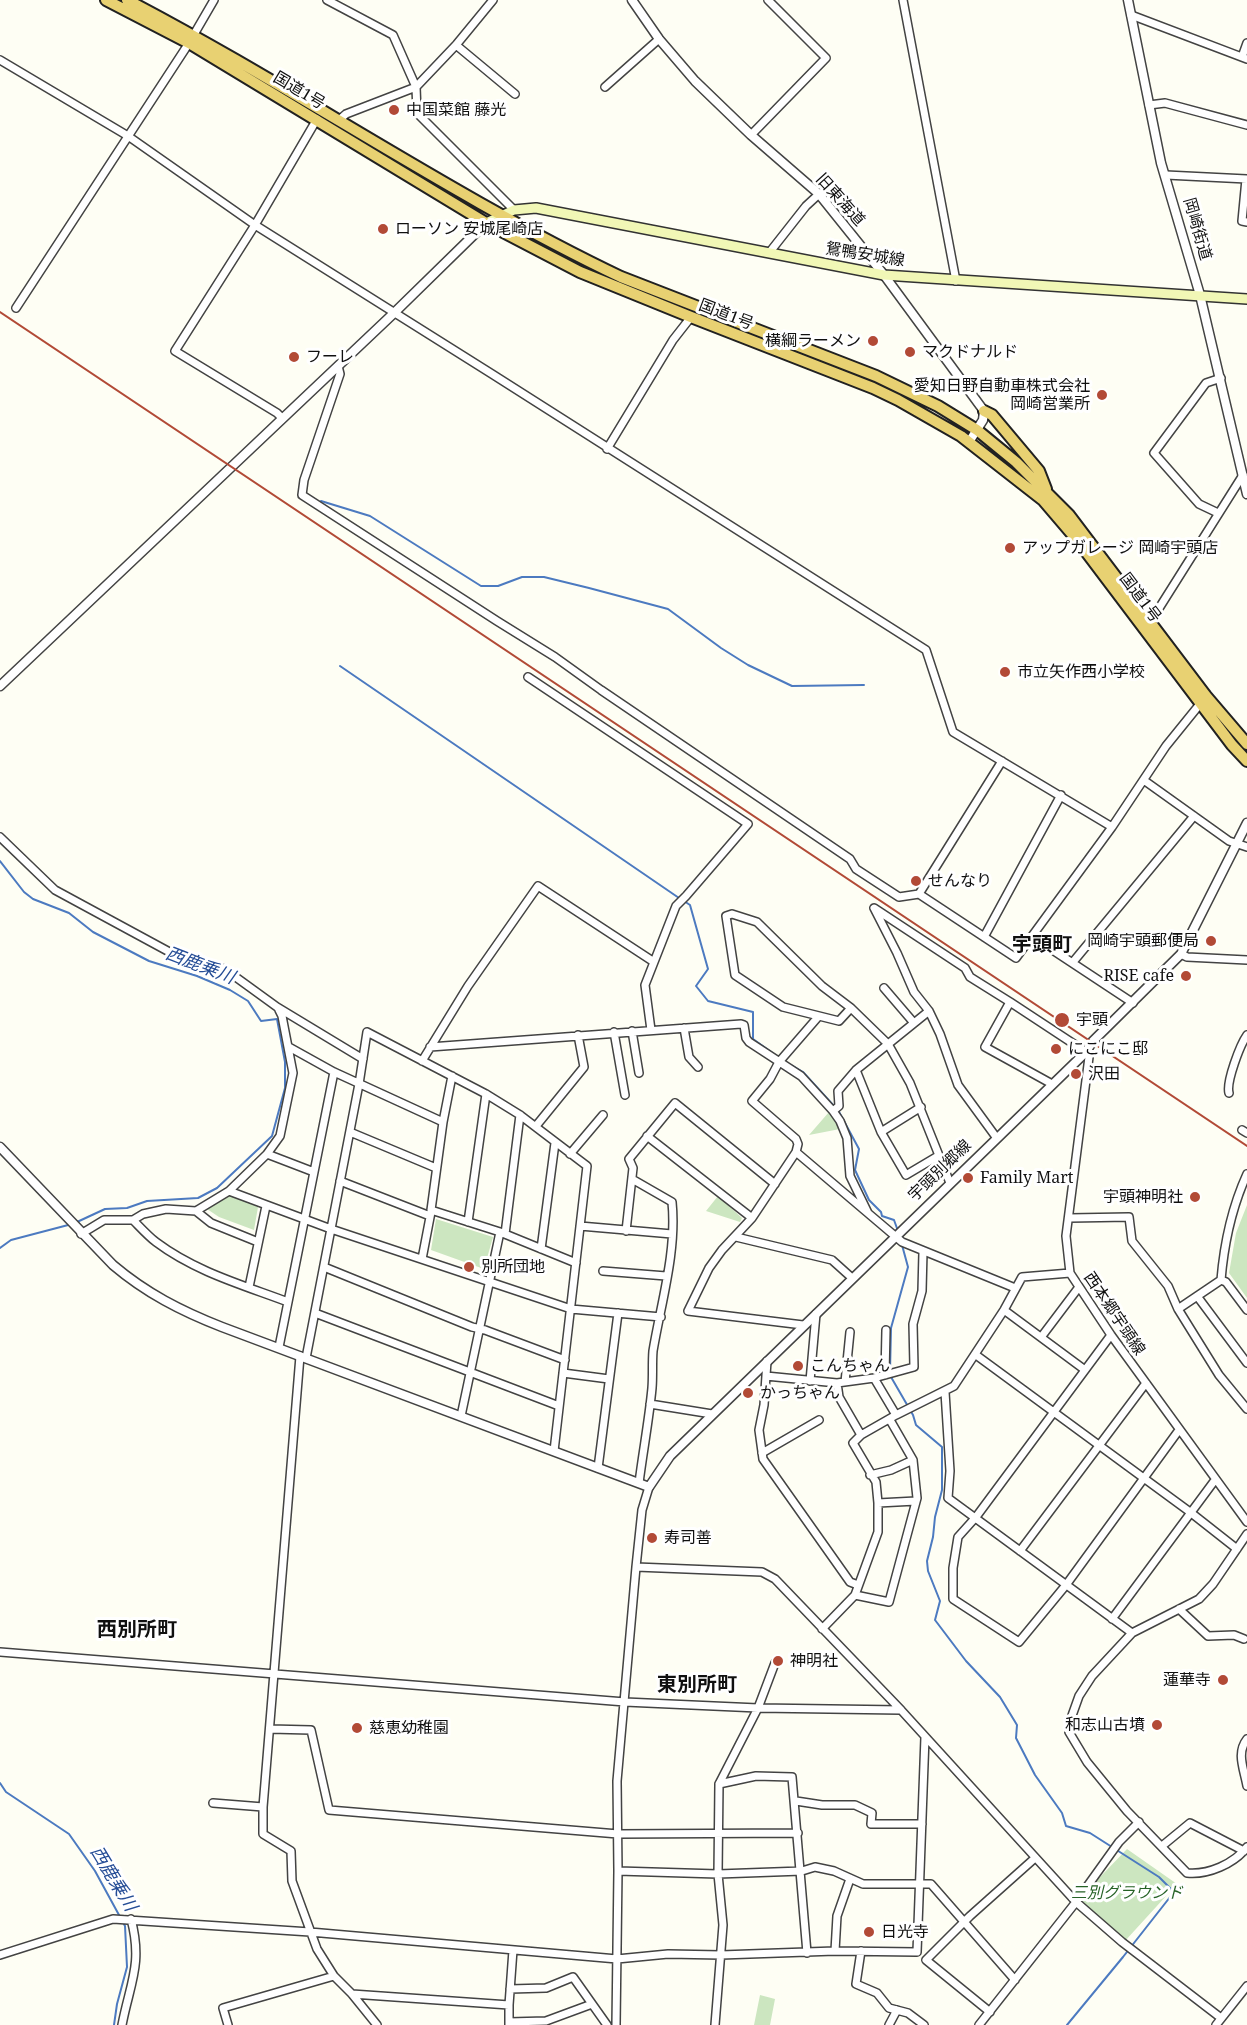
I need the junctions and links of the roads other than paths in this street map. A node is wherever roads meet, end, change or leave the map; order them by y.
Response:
1 (106, 0) edge
2 (127, 0) edge
3 (214, 0) edge
4 (327, 0) edge
5 (493, 0) edge
6 (632, 0) edge
7 (768, 0) edge
8 (903, 0) edge
9 (1128, 0) edge
10 (1131, 15) junction
11 (191, 39) junction
12 (659, 39) junction
13 (1247, 44) edge
14 (456, 45) junction
15 (1244, 58) edge
16 (0, 60) edge
17 (416, 87) junction
18 (605, 87) dead end
19 (515, 94) dead end
20 (1149, 105) junction
21 (317, 119) junction
22 (339, 120) junction
23 (1247, 125) edge
24 (751, 135) junction
25 (128, 136) junction
26 (1166, 175) junction
27 (1246, 179) edge
28 (819, 194) junction
29 (509, 213) junction
30 (1247, 222) edge
31 (486, 223) junction
32 (255, 225) junction
33 (769, 253) junction
34 (884, 275) junction
35 (956, 281) junction
36 (1200, 296) junction
37 (1247, 299) edge
38 (16, 308) dead end
39 (394, 314) junction
40 (690, 318) junction
41 (338, 366) junction
42 (1221, 378) junction
43 (984, 411) junction
44 (282, 418) junction
45 (977, 430) junction
46 (969, 442) junction
47 (607, 449) junction
48 (1247, 457) edge
49 (1240, 465) junction
50 (1243, 475) junction
51 (1046, 490) junction
52 (1247, 494) edge
53 (1218, 513) junction
54 (1151, 621) junction
55 (528, 677) dead end
56 (0, 686) edge
57 (1200, 704) junction
58 (1247, 744) edge
59 (1002, 761) junction
60 (1247, 761) edge
61 (1145, 781) junction
62 (1061, 795) junction
63 (1194, 816) junction
64 (1247, 823) edge
65 (1112, 827) junction
66 (0, 837) edge
67 (1238, 843) junction
68 (1247, 846) edge
69 (919, 894) junction
70 (984, 937) junction
71 (1033, 937) junction
72 (1181, 954) junction
73 (1247, 960) edge
74 (654, 962) junction
75 (1073, 962) junction
76 (884, 988) dead end
77 (1010, 1002) junction
78 (1133, 1003) junction
79 (277, 1007) junction
80 (851, 1008) junction
81 (929, 1011) junction
82 (818, 1017) junction
83 (914, 1023) junction
84 (684, 1028) junction
85 (651, 1030) junction
86 (632, 1031) junction
87 (614, 1032) junction
88 (579, 1035) junction
89 (1247, 1035) edge
90 (888, 1044) junction
91 (289, 1047) junction
92 (430, 1047) junction
93 (1086, 1052) junction
94 (363, 1059) junction
95 (422, 1061) junction
96 (779, 1062) junction
97 (698, 1067) dead end
98 (856, 1070) junction
99 (334, 1072) junction
100 (639, 1073) dead end
101 (452, 1076) junction
102 (359, 1084) junction
103 (1052, 1084) junction
104 (1228, 1093) dead end
105 (486, 1094) junction
106 (626, 1095) dead end
107 (921, 1107) junction
108 (836, 1108) junction
109 (520, 1115) junction
110 (603, 1116) dead end
111 (443, 1122) junction
112 (536, 1126) junction
113 (350, 1132) junction
114 (880, 1132) junction
115 (647, 1136) junction
116 (996, 1137) junction
117 (555, 1143) junction
118 (0, 1147) edge
119 (796, 1152) junction
120 (267, 1154) junction
121 (570, 1154) junction
122 (938, 1156) junction
123 (436, 1168) junction
124 (314, 1172) junction
125 (1247, 1174) edge
126 (632, 1179) junction
127 (340, 1181) junction
128 (950, 1183) junction
129 (775, 1184) junction
130 (229, 1191) junction
131 (266, 1206) junction
132 (196, 1211) junction
133 (430, 1213) junction
134 (868, 1213) junction
135 (752, 1218) junction
136 (1070, 1218) junction
137 (132, 1220) junction
138 (306, 1220) junction
139 (468, 1222) junction
140 (580, 1226) junction
141 (331, 1229) junction
142 (626, 1231) junction
143 (502, 1233) junction
144 (81, 1234) junction
145 (672, 1234) junction
146 (894, 1236) junction
147 (736, 1237) junction
148 (258, 1242) junction
149 (541, 1248) junction
150 (922, 1252) junction
151 (422, 1259) junction
152 (576, 1263) junction
153 (324, 1267) junction
154 (603, 1271) dead end
155 (1070, 1273) junction
156 (666, 1276) junction
157 (852, 1278) junction
158 (1221, 1280) junction
159 (489, 1282) junction
160 (249, 1287) junction
161 (1078, 1287) junction
162 (1014, 1288) junction
163 (1197, 1296) junction
164 (288, 1302) junction
165 (570, 1309) junction
166 (1178, 1309) junction
167 (1004, 1310) junction
168 (1247, 1310) edge
169 (315, 1313) junction
170 (618, 1313) junction
171 (816, 1314) junction
172 (661, 1317) junction
173 (803, 1325) junction
174 (480, 1329) junction
175 (886, 1330) dead end
176 (850, 1332) dead end
177 (1111, 1335) junction
178 (1042, 1336) junction
179 (279, 1347) junction
180 (976, 1355) junction
181 (303, 1357) junction
182 (565, 1360) junction
183 (767, 1361) junction
184 (1247, 1363) edge
185 (1085, 1370) junction
186 (470, 1371) junction
187 (563, 1373) junction
188 (885, 1375) junction
189 (766, 1376) junction
190 (874, 1378) junction
191 (609, 1379) junction
192 (810, 1381) junction
193 (841, 1382) junction
194 (1146, 1383) junction
195 (945, 1392) junction
196 (650, 1404) junction
197 (559, 1406) junction
198 (1247, 1409) edge
199 (1054, 1413) junction
200 (712, 1414) junction
201 (461, 1416) junction
202 (893, 1418) junction
203 (819, 1420) dead end
204 (1179, 1430) junction
205 (861, 1435) junction
206 (1099, 1444) junction
207 (554, 1451) junction
208 (762, 1453) junction
209 (914, 1460) junction
210 (598, 1468) junction
211 (870, 1474) junction
212 (1144, 1480) junction
213 (1215, 1480) junction
214 (639, 1483) junction
215 (649, 1487) junction
216 (916, 1501) junction
217 (878, 1503) junction
218 (1190, 1512) junction
219 (976, 1517) junction
220 (1247, 1522) edge
221 (1247, 1534) edge
222 (1237, 1549) junction
223 (1020, 1551) junction
224 (636, 1567) junction
225 (858, 1585) junction
226 (1066, 1586) junction
227 (855, 1595) junction
228 (1179, 1609) junction
229 (1112, 1619) junction
230 (822, 1629) junction
231 (1132, 1633) junction
232 (1246, 1638) edge
233 (0, 1652) edge
234 (775, 1663) dead end
235 (274, 1673) junction
236 (625, 1702) junction
237 (758, 1708) junction
238 (901, 1710) junction
239 (270, 1729) junction
240 (925, 1737) junction
241 (1247, 1739) edge
242 (719, 1784) junction
243 (1247, 1786) edge
244 (796, 1801) junction
245 (213, 1803) dead end
246 (263, 1807) junction
247 (1139, 1822) junction
248 (922, 1824) junction
249 (719, 1833) junction
250 (798, 1833) junction
251 (618, 1834) junction
252 (1162, 1846) junction
253 (1245, 1849) edge
254 (1035, 1858) junction
255 (618, 1871) junction
256 (802, 1871) junction
257 (718, 1874) junction
258 (850, 1879) junction
259 (919, 1884) junction
260 (1076, 1902) junction
261 (131, 1919) junction
262 (965, 1921) junction
263 (310, 1932) junction
264 (513, 1950) junction
265 (835, 1951) junction
266 (861, 1951) junction
267 (917, 1952) junction
268 (807, 1953) junction
269 (0, 1955) edge
270 (722, 1955) junction
271 (617, 1959) junction
272 (926, 1959) junction
273 (334, 1976) junction
274 (1015, 1980) junction
275 (1247, 1986) edge
276 (510, 1989) junction
277 (352, 1994) junction
278 (592, 2004) junction
279 (509, 2005) junction
280 (897, 2010) junction
281 (990, 2012) junction
282 (1221, 2018) junction
283 (509, 2024) edge
284 (122, 2025) edge
285 (228, 2025) edge
286 (377, 2025) edge
287 (607, 2025) edge
288 (616, 2025) edge
289 (715, 2025) edge
290 (889, 2025) edge
291 (924, 2025) edge
292 (980, 2025) edge
293 (1216, 2025) edge

1 - 11 highway, 国道1号
2 - 11 highway, 国道1号
3 - 11 street
4 - 17 street
5 - 14 street
6 - 12 street, 旧東海道
7 - 24 street
8 - 35 street
9 - 10 street, 岡崎街道
10 - 15 street
10 - 20 street, 岡崎街道
11 - 21 highway, 国道1号
11 - 22 highway, 国道1号
11 - 25 street
12 - 18 street
12 - 24 street, 旧東海道
13 - 15 street
14 - 17 street
14 - 19 street
16 - 25 street
17 - 22 street
17 - 29 street
20 - 23 street
20 - 26 street, 岡崎街道
21 - 31 highway, 国道1号
21 - 32 street
22 - 29 highway, 国道1号
24 - 28 street, 旧東海道
25 - 32 street
25 - 38 street
26 - 27 street
26 - 36 street, 岡崎街道
27 - 30 street
28 - 33 street
28 - 34 street, 旧東海道
29 - 31 main road, 鴛鴨安城線
29 - 33 main road, 鴛鴨安城線
29 - 45 highway, 国道1号
31 - 39 street
31 - 40 highway, 国道1号
32 - 39 street
32 - 44 street
33 - 34 main road, 鴛鴨安城線
34 - 35 main road, 鴛鴨安城線
34 - 43 street, 旧東海道
35 - 36 main road, 鴛鴨安城線
36 - 37 main road, 鴛鴨安城線
36 - 42 street, 岡崎街道
39 - 41 street
39 - 47 street
40 - 46 highway, 国道1号
40 - 47 street
41 - 44 street
41 - 69 street
42 - 49 street, 岡崎街道
42 - 53 street
43 - 45 street
43 - 51 highway
44 - 56 street
45 - 46 street
45 - 51 highway, 国道1号
46 - 57 highway, 国道1号
47 - 59 street
48 - 49 street
49 - 50 street, 岡崎街道
50 - 52 street
50 - 53 street
51 - 54 highway, 国道1号
53 - 54 street
54 - 58 highway, 国道1号
55 - 74 street
57 - 60 highway, 国道1号
57 - 61 street
59 - 62 street
59 - 69 street
61 - 63 street
61 - 65 street
62 - 65 street
62 - 70 street
63 - 67 street
63 - 75 street
64 - 67 street
65 - 71 street
66 - 79 street
67 - 68 street
67 - 72 street
69 - 70 street
70 - 71 street
71 - 75 street
72 - 73 street
72 - 78 street
74 - 85 street
74 - 92 street
75 - 78 street
76 - 83 street
77 - 81 street
77 - 93 street
77 - 103 street
78 - 93 street, 宇頭別郷線
79 - 91 street
79 - 94 street
80 - 82 street
80 - 82 street
80 - 90 street
81 - 83 street
81 - 116 street
82 - 96 street
83 - 90 street
84 - 85 street
84 - 96 street
84 - 97 street
85 - 86 street
86 - 87 street
86 - 100 street
87 - 88 street
87 - 106 street
88 - 92 street
88 - 112 street
89 - 104 street
90 - 98 street
90 - 107 street
91 - 99 street
91 - 120 street
92 - 95 street
93 - 103 street, 宇頭別郷線
93 - 136 street, 西本郷宇頭線
94 - 95 street
94 - 102 street
95 - 101 street
96 - 108 street
96 - 119 street
98 - 108 street
98 - 114 street
99 - 102 street
99 - 124 street
101 - 105 street
101 - 111 street
102 - 111 street
102 - 113 street
103 - 116 street, 宇頭別郷線
105 - 109 street
105 - 139 street
107 - 114 street
107 - 122 street
108 - 134 street
109 - 112 street
109 - 143 street
110 - 121 street
111 - 123 street
112 - 117 street
113 - 123 street
113 - 127 street
114 - 122 street
115 - 126 street
115 - 129 street
115 - 135 street
116 - 128 street, 宇頭別郷線
117 - 121 street
117 - 149 street
118 - 144 street
119 - 129 street
119 - 134 street
120 - 124 street
120 - 130 street
121 - 140 street
122 - 128 street
123 - 133 street
124 - 138 street
125 - 158 street
126 - 142 street
126 - 145 street
127 - 133 street
127 - 141 street
128 - 146 street, 宇頭別郷線
129 - 135 street
130 - 131 street
130 - 132 street
131 - 138 street
131 - 148 street
132 - 137 street
132 - 148 street
133 - 139 street
133 - 151 street
134 - 146 street
135 - 147 street
136 - 155 street, 西本郷宇頭線
136 - 166 street
137 - 144 street
137 - 160 street
138 - 141 street
138 - 164 street
139 - 143 street
140 - 142 street
140 - 152 street
141 - 151 street
141 - 153 street
142 - 145 street
143 - 149 street
143 - 159 street
144 - 179 street
145 - 156 street
146 - 150 street
146 - 157 street, 宇頭別郷線
147 - 157 street
147 - 173 street
148 - 160 street
149 - 152 street
150 - 162 street
150 - 188 street
151 - 159 street
152 - 165 street
153 - 169 street
153 - 174 street
154 - 156 street
155 - 161 street, 西本郷宇頭線
155 - 162 street
156 - 172 street
157 - 171 street, 宇頭別郷線
158 - 163 street
158 - 168 street
159 - 165 street
159 - 174 street
160 - 164 street
161 - 177 street, 西本郷宇頭線
161 - 178 street
162 - 167 street
163 - 166 street
163 - 184 street
164 - 179 street
165 - 170 street
165 - 182 street
166 - 198 street
167 - 178 street
167 - 180 street
169 - 181 street
169 - 186 street
170 - 172 street
170 - 191 street
171 - 173 street, 宇頭別郷線
171 - 192 street
172 - 196 street
173 - 183 street
174 - 182 street
174 - 186 street
175 - 188 street
176 - 193 street
177 - 185 street
177 - 194 street, 西本郷宇頭線
178 - 185 street
179 - 181 street
180 - 195 street
180 - 199 street
181 - 201 street
181 - 235 street
182 - 187 street
183 - 189 street
183 - 200 street
185 - 199 street
186 - 197 street
186 - 201 street
187 - 191 street
187 - 197 street
188 - 190 street
189 - 192 street
189 - 208 street
190 - 193 street
190 - 202 street
191 - 210 street
192 - 193 street
193 - 205 street
194 - 204 street, 西本郷宇頭線
194 - 206 street
195 - 202 street
195 - 219 street
196 - 200 street
196 - 214 street
197 - 207 street
199 - 206 street
199 - 219 street
200 - 215 street
201 - 207 street
202 - 205 street
202 - 209 street
203 - 208 street
204 - 212 street
204 - 213 street, 西本郷宇頭線
205 - 211 street
206 - 212 street
206 - 223 street
207 - 210 street
208 - 225 street
209 - 211 street
209 - 216 street
210 - 214 street
211 - 217 street
212 - 218 street
212 - 226 street
213 - 218 street
213 - 220 street, 西本郷宇頭線
214 - 215 street
215 - 224 street
216 - 217 street
216 - 227 street
217 - 225 street
218 - 222 street
218 - 229 street
219 - 223 street
219 - 226 street
221 - 222 street
222 - 228 street
223 - 226 street
224 - 230 street
224 - 236 street
225 - 227 street
226 - 229 street
227 - 230 street
228 - 231 street
228 - 232 street
229 - 231 street
230 - 238 street
231 - 247 street
233 - 235 street
234 - 237 street
235 - 236 street
235 - 239 street
236 - 237 street
236 - 251 street
237 - 238 street
237 - 242 street
238 - 240 street
239 - 246 street
239 - 251 street
240 - 248 street
240 - 254 street
241 - 243 street
242 - 244 street
242 - 249 street
244 - 248 street
244 - 250 street
245 - 246 street
246 - 263 street
247 - 252 street
247 - 260 street
248 - 259 street
249 - 250 street
249 - 251 street
249 - 257 street
250 - 256 street
251 - 255 street
252 - 253 street
252 - 253 street
254 - 260 street
254 - 262 street
255 - 257 street
255 - 271 street
256 - 257 street
256 - 258 street
256 - 268 street
257 - 270 street
258 - 259 street
258 - 265 street
259 - 262 street
259 - 267 street
260 - 274 street
260 - 282 street
261 - 263 street
261 - 269 street
261 - 284 street
262 - 272 street
262 - 274 street
263 - 264 street
263 - 273 street
264 - 271 street
264 - 276 street
265 - 266 street
265 - 268 street
266 - 267 street
266 - 280 street
267 - 272 street
268 - 270 street
270 - 271 street
270 - 289 street
271 - 288 street
272 - 281 street
273 - 277 street
273 - 285 street
274 - 281 street
275 - 282 street
276 - 278 street
276 - 279 street
277 - 279 street
277 - 286 street
278 - 283 street
278 - 287 street
279 - 283 street
280 - 290 street
280 - 291 street
281 - 292 street
282 - 293 street

